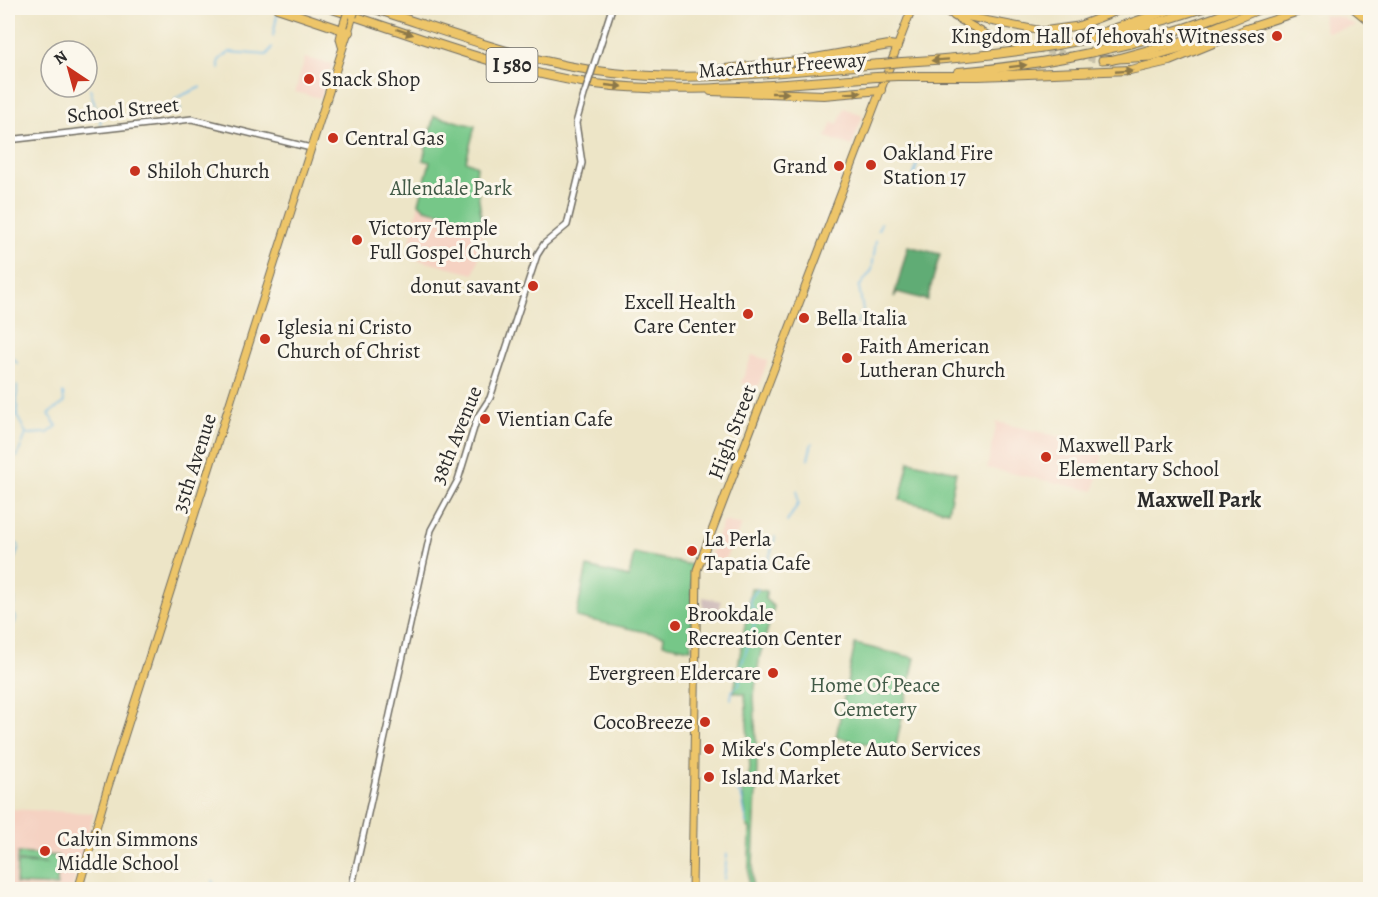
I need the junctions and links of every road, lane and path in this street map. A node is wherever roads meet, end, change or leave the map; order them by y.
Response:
1 (277, 8) edge
2 (329, 8) edge
3 (349, 8) edge
4 (356, 8) edge
5 (372, 8) edge
6 (612, 8) edge
7 (912, 8) edge
8 (922, 8) edge
9 (1125, 8) edge
10 (1176, 8) edge
11 (1203, 8) edge
12 (1240, 8) edge
13 (1262, 8) edge
14 (1310, 8) edge
15 (1353, 8) edge
16 (954, 16) junction
17 (990, 22) junction
18 (1371, 22) edge
19 (1250, 28) junction
20 (346, 29) junction
21 (995, 38) junction
22 (1018, 45) dead end
23 (1063, 45) junction
24 (897, 46) junction
25 (1102, 60) tunnel mouth
26 (1112, 60) junction
27 (666, 76) junction
28 (897, 76) junction
29 (701, 89) junction
30 (881, 90) junction
31 (8, 140) edge
32 (311, 148) junction
33 (78, 890) edge
34 (351, 890) edge
35 (692, 890) edge

1 - 20 highway
2 -> 29 highway, MacArthur Freeway / I 580
3 - 20 main road, 35th Avenue, bridge
4 - 20 main road, 35th Avenue, bridge
5 - 27 highway, MacArthur Freeway / I 580
6 - 34 street, 38th Avenue, bridge
7 - 24 main road, High Street
8 - 16 main road
9 - 17 main road
10 - 23 highway
11 - 23 highway, MacArthur Freeway / I 580
28 -> 12 highway, MacArthur Freeway / I 580
13 - 26 highway
14 - 19 main road
15 - 18 main road
16 - 17 main road
16 - 21 main road
17 - 21 main road
19 - 26 main road
28 -> 19 highway
20 - 32 main road, 35th Avenue
21 - 22 main road
23 -> 27 highway, MacArthur Freeway / I 580, bridge
24 - 27 highway
24 - 30 main road, High Street
25 - 26 main road
28 - 29 highway, MacArthur Freeway / I 580, bridge
29 -> 30 highway
30 - 35 main road, High Street
31 - 32 street, School Street
32 - 33 main road, 35th Avenue

